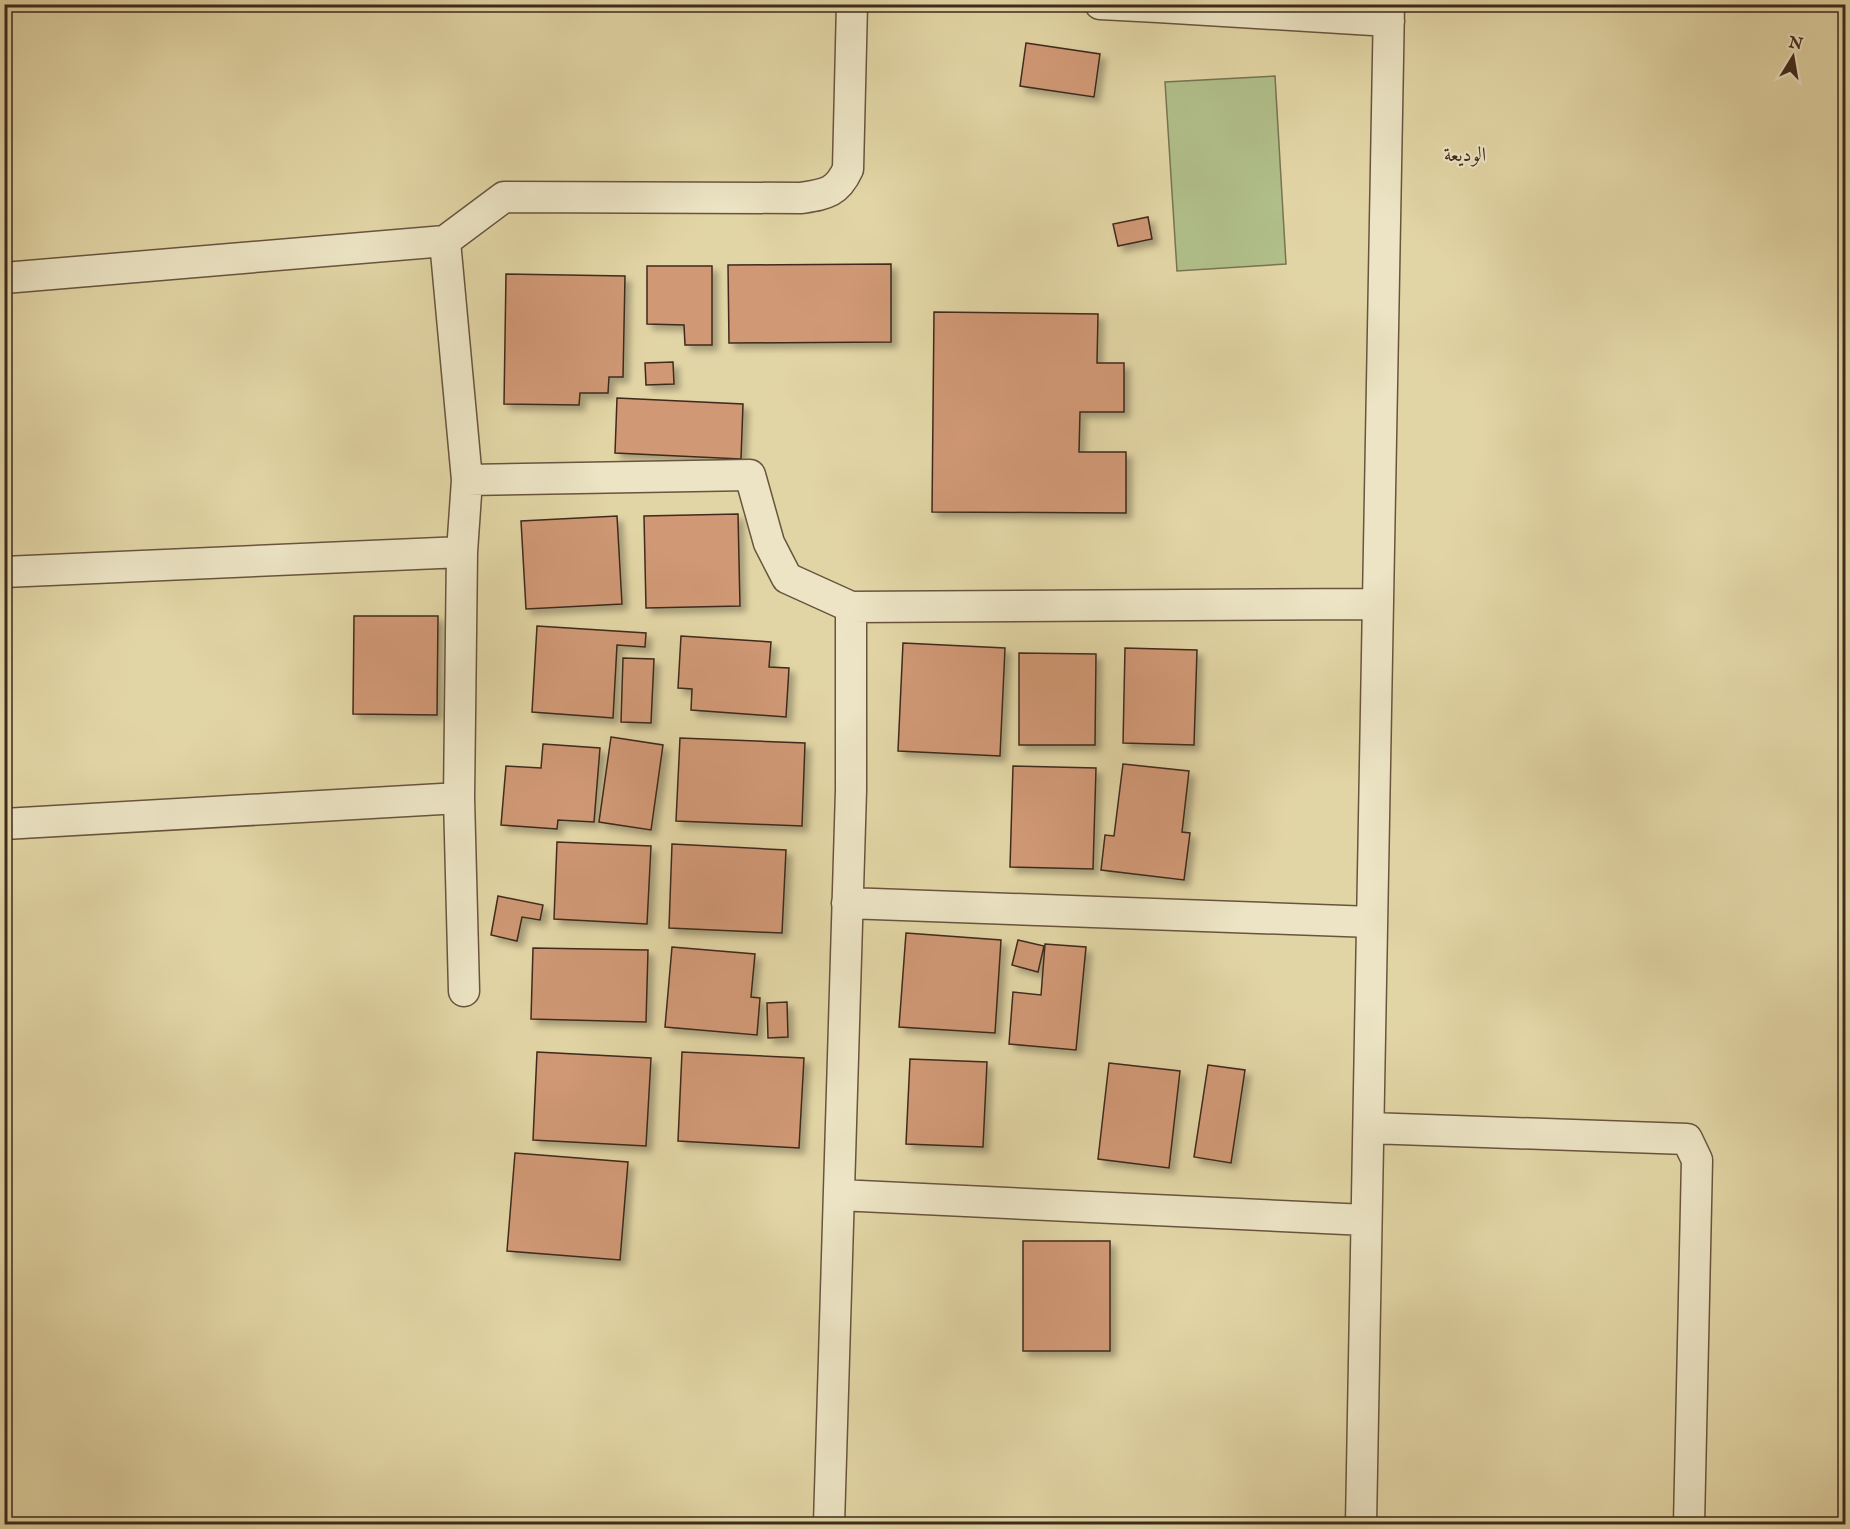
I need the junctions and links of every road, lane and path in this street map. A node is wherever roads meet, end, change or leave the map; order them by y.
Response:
1 (852, 4) edge
2 (1100, 4) edge
3 (1158, 6) edge
4 (1389, 13) edge
5 (445, 242) junction
6 (4, 278) edge
7 (467, 480) junction
8 (462, 552) junction
9 (4, 572) edge
10 (1378, 604) junction
11 (851, 607) junction
12 (459, 798) junction
13 (4, 824) edge
14 (848, 903) junction
15 (1372, 922) junction
16 (464, 991) dead end
17 (1368, 1128) junction
18 (839, 1195) junction
19 (1366, 1220) junction
20 (829, 1524) edge
21 (1361, 1524) edge
22 (1689, 1524) edge

1 - 5 street
2 - 3 street
3 - 4 street
4 - 10 street
5 - 6 street
5 - 7 street
7 - 8 street
7 - 11 street
8 - 9 street
8 - 12 street
10 - 11 street
10 - 15 street
11 - 14 street
12 - 13 street
12 - 16 street
14 - 15 street
14 - 18 street
15 - 17 street
17 - 19 street
17 - 22 street
18 - 19 street
18 - 20 street
19 - 21 street

